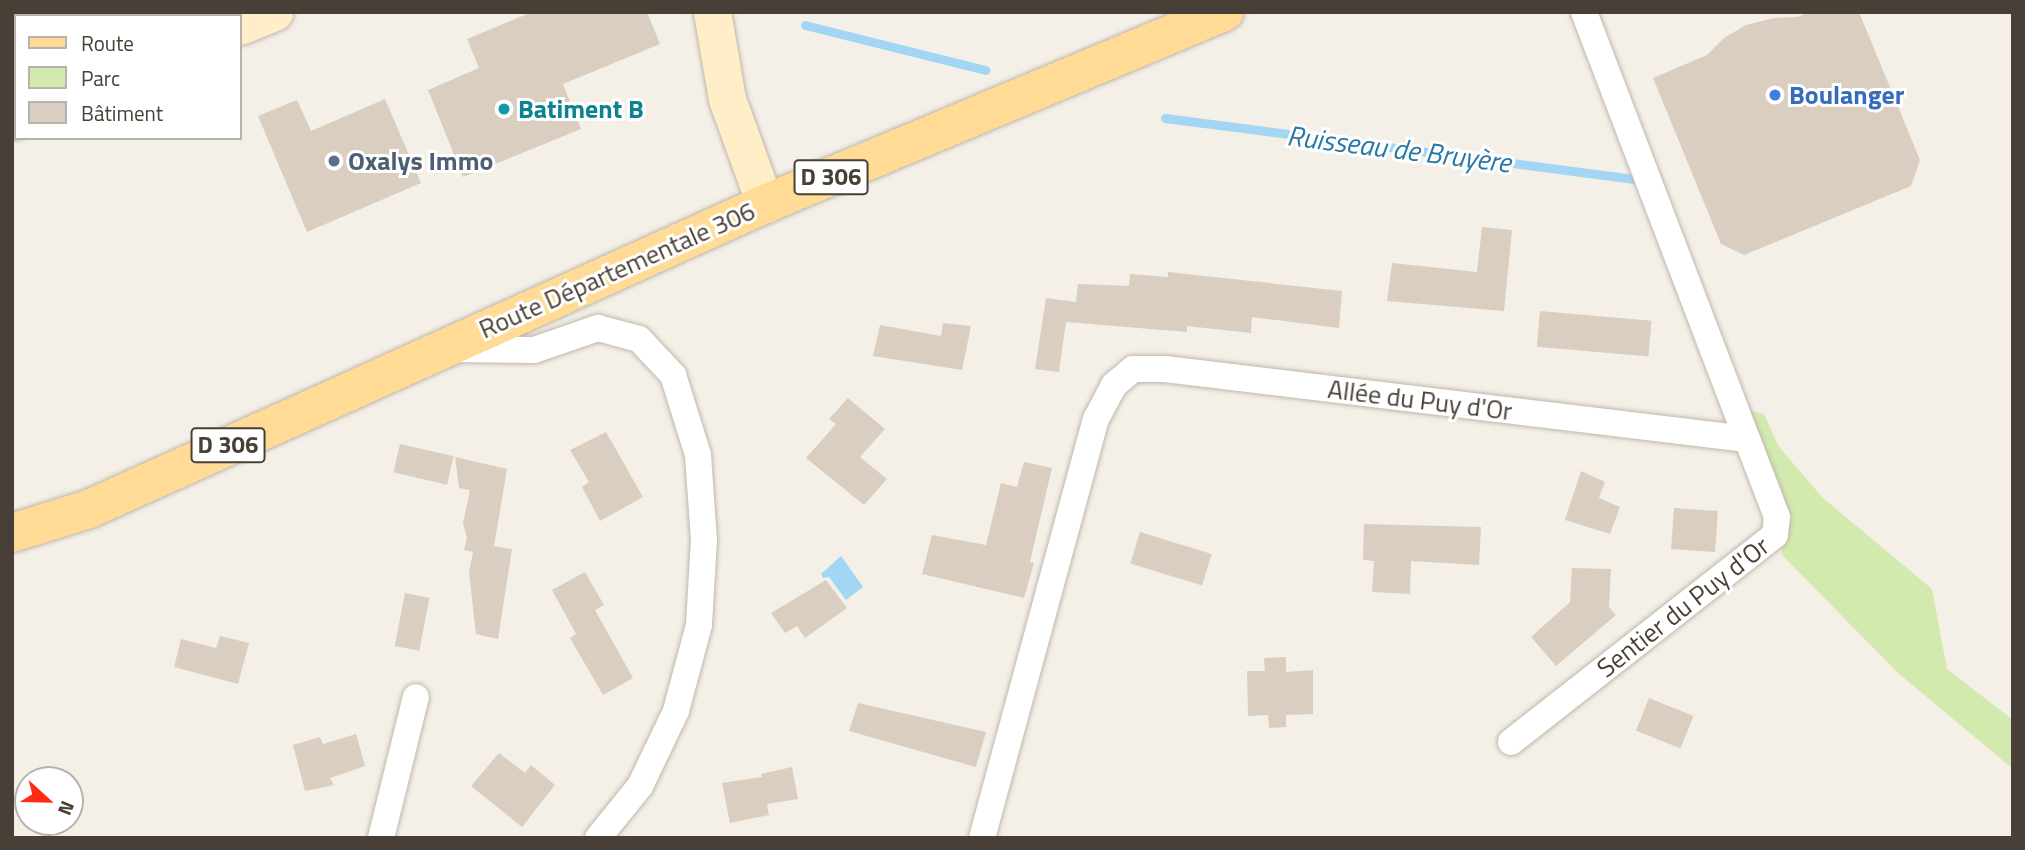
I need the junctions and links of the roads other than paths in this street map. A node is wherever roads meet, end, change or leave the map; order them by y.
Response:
1 (274, 12) edge
2 (712, 12) edge
3 (1225, 12) edge
4 (1584, 12) edge
5 (242, 25) edge
6 (765, 204) junction
7 (441, 349) junction
8 (1747, 439) junction
9 (12, 533) edge
10 (416, 696) dead end
11 (1511, 742) dead end
12 (381, 838) edge
13 (598, 838) edge
14 (982, 838) edge

1 - 5 street
2 - 6 street
3 - 6 main road, Route Départementale 306 / D 306
4 - 8 street
6 - 7 main road, Route Départementale 306 / D 306
7 - 9 main road, Route Départementale 306 / D 306
7 - 13 street
8 - 11 street, Sentier du Puy d'Or
8 - 14 street, Allée du Puy d'Or
10 - 12 street

